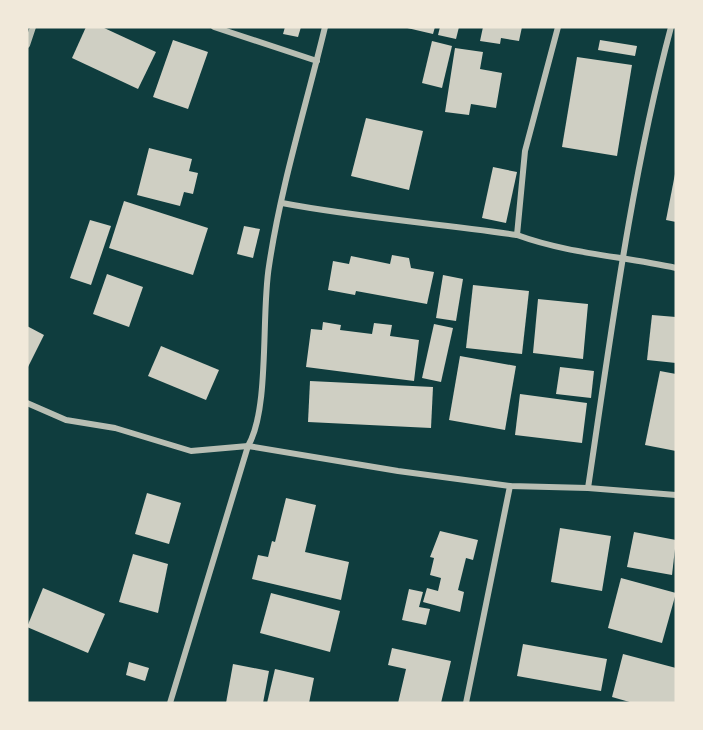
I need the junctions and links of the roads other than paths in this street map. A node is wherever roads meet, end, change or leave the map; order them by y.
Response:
1 (33, 27) edge
2 (214, 27) edge
3 (325, 27) edge
4 (558, 27) edge
5 (671, 27) edge
6 (27, 45) edge
7 (316, 61) junction
8 (282, 203) junction
9 (517, 235) junction
10 (623, 256) junction
11 (676, 268) edge
12 (27, 403) edge
13 (248, 446) junction
14 (510, 486) junction
15 (588, 488) junction
16 (676, 495) edge
17 (170, 703) edge
18 (466, 703) edge

1 - 6 street
2 - 7 street
3 - 7 street
4 - 9 street
5 - 10 street
7 - 8 street
8 - 9 street
8 - 13 street
9 - 10 street
10 - 11 street
10 - 15 street
12 - 13 street
13 - 14 street
13 - 17 street
14 - 15 street
14 - 18 street
15 - 16 street

